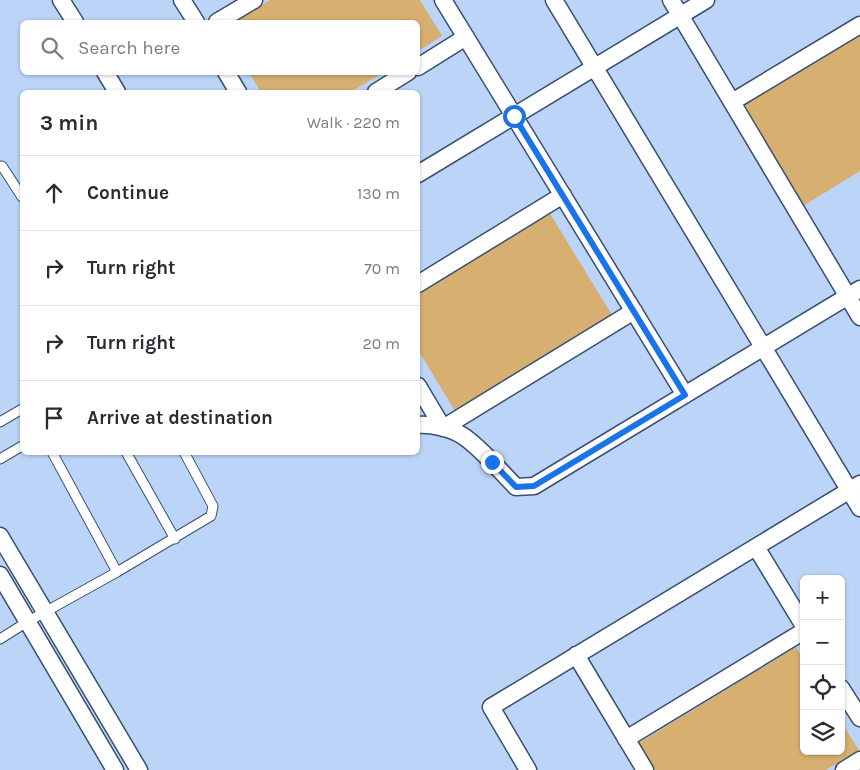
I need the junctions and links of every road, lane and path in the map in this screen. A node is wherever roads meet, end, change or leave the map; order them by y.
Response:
1 (61, 0) edge
2 (182, 0) edge
3 (254, 0) edge
4 (443, 0) edge
5 (554, 0) edge
6 (671, 0) edge
7 (706, 0) edge
8 (680, 16) junction
9 (74, 20) edge
10 (195, 20) edge
11 (220, 20) edge
12 (860, 26) edge
13 (466, 37) junction
14 (420, 66) edge
15 (594, 68) junction
16 (107, 75) edge
17 (228, 75) edge
18 (403, 75) edge
19 (116, 90) edge
20 (237, 90) edge
21 (379, 90) edge
22 (732, 102) junction
23 (514, 116) junction
24 (0, 166) edge
25 (420, 173) edge
26 (20, 194) edge
27 (563, 195) junction
28 (420, 283) edge
29 (854, 293) edge
30 (634, 312) junction
31 (860, 317) edge
32 (763, 348) junction
33 (420, 389) edge
34 (685, 395) junction
35 (20, 410) edge
36 (0, 422) edge
37 (420, 425) edge
38 (444, 428) junction
39 (20, 447) edge
40 (54, 455) edge
41 (128, 455) edge
42 (186, 455) edge
43 (0, 459) edge
44 (855, 487) edge
45 (860, 508) edge
46 (0, 536) edge
47 (175, 539) junction
48 (756, 547) junction
49 (117, 572) junction
50 (0, 575) edge
51 (45, 612) junction
52 (800, 620) edge
53 (27, 622) junction
54 (800, 633) edge
55 (0, 639) edge
56 (576, 656) junction
57 (845, 694) edge
58 (860, 718) edge
59 (626, 739) junction
60 (860, 760) edge
61 (114, 770) edge
62 (139, 770) edge
63 (528, 770) edge
64 (645, 770) edge
65 (844, 770) edge

1 - 9 street
2 - 10 street
3 - 11 street
4 - 13 street
5 - 15 street
6 - 8 street
7 - 8 street
8 - 15 street
8 - 22 street
12 - 22 street
13 - 14 street
13 - 23 street
15 - 23 street
15 - 32 street
16 - 19 street
17 - 20 street
18 - 21 street
22 - 29 street
23 - 25 street
23 - 27 street
24 - 26 lane
27 - 28 street
27 - 30 street
29 - 31 street
29 - 32 street
30 - 34 street
30 - 38 street
32 - 34 street
32 - 44 street
33 - 38 street
34 - 38 street
35 - 36 lane
37 - 38 street
39 - 43 lane
40 - 49 lane
41 - 47 lane
42 - 47 lane
44 - 45 street
44 - 48 street
46 - 51 street
47 - 49 lane
48 - 52 street
48 - 56 street
49 - 51 lane
50 - 53 street
51 - 53 lane
51 - 62 street
53 - 55 lane
53 - 61 street
54 - 59 street
56 - 59 street
56 - 63 street
57 - 58 street
59 - 64 street
60 - 65 street

